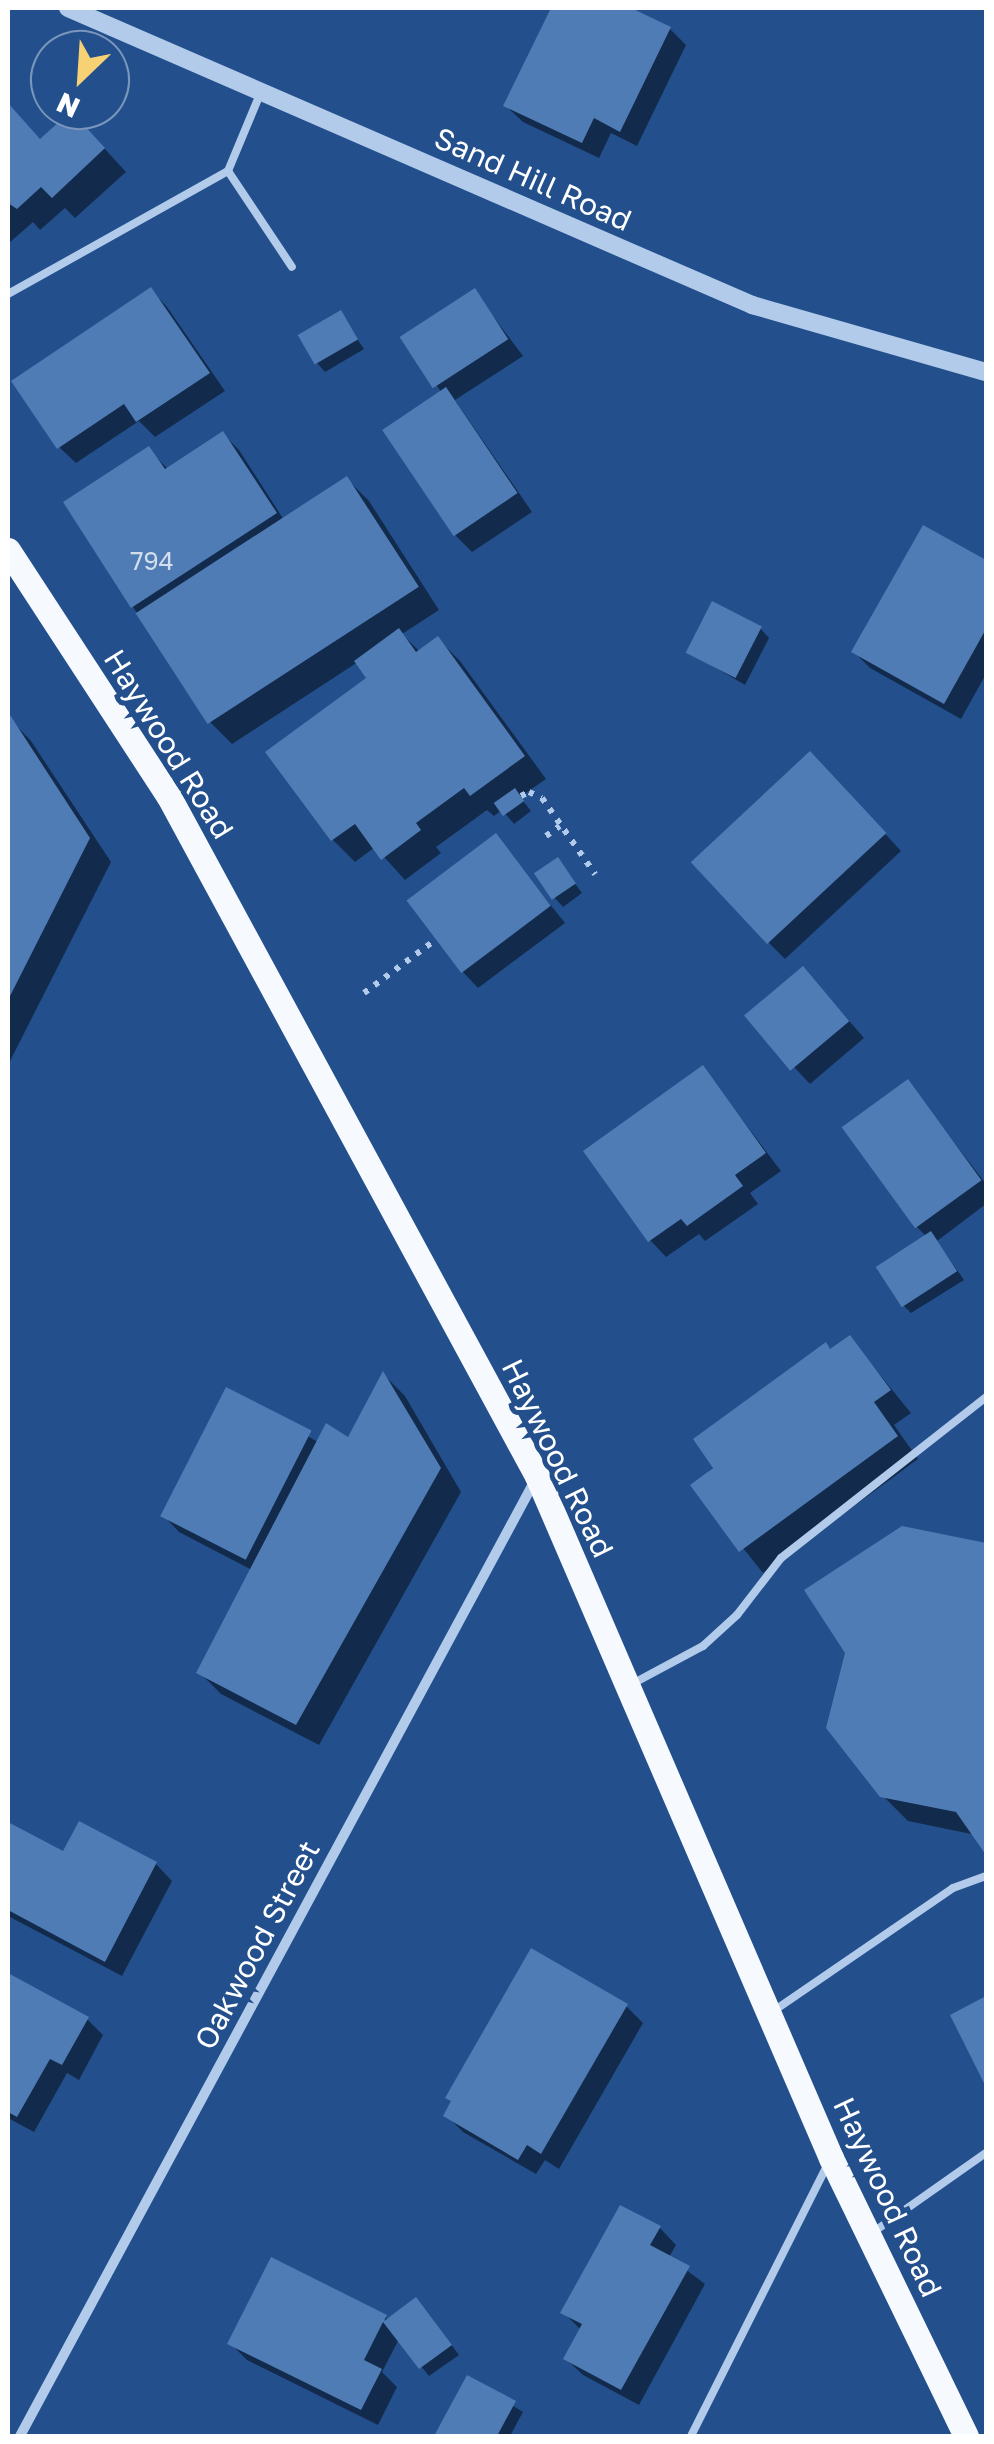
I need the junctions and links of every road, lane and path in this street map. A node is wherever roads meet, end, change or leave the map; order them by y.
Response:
1 (68, 8) edge
2 (261, 91) junction
3 (228, 172) junction
4 (292, 267) dead end
5 (8, 294) edge
6 (986, 372) edge
7 (8, 550) edge
8 (521, 796) dead end
9 (560, 826) junction
10 (546, 836) dead end
11 (595, 874) dead end
12 (435, 940) dead end
13 (364, 993) dead end
14 (986, 1396) edge
15 (537, 1476) junction
16 (628, 1686) junction
17 (986, 1876) edge
18 (769, 2014) junction
19 (986, 2153) edge
20 (831, 2158) junction
21 (868, 2235) junction
22 (20, 2436) edge
23 (690, 2436) edge
24 (966, 2436) edge

1 - 2 street, Sand Hill Road
2 - 3 lane
2 - 6 street, Sand Hill Road
3 - 4 lane
3 - 5 lane
7 - 15 main road, Haywood Road
8 - 9 path
9 - 10 path
9 - 11 path
12 - 13 path
14 - 16 lane
15 - 16 main road, Haywood Road
15 - 22 street, Oakwood Street
16 - 18 main road, Haywood Road
17 - 18 lane
18 - 20 main road, Haywood Road
19 - 21 lane
20 - 21 main road, Haywood Road
20 - 23 lane
21 - 24 main road, Haywood Road

